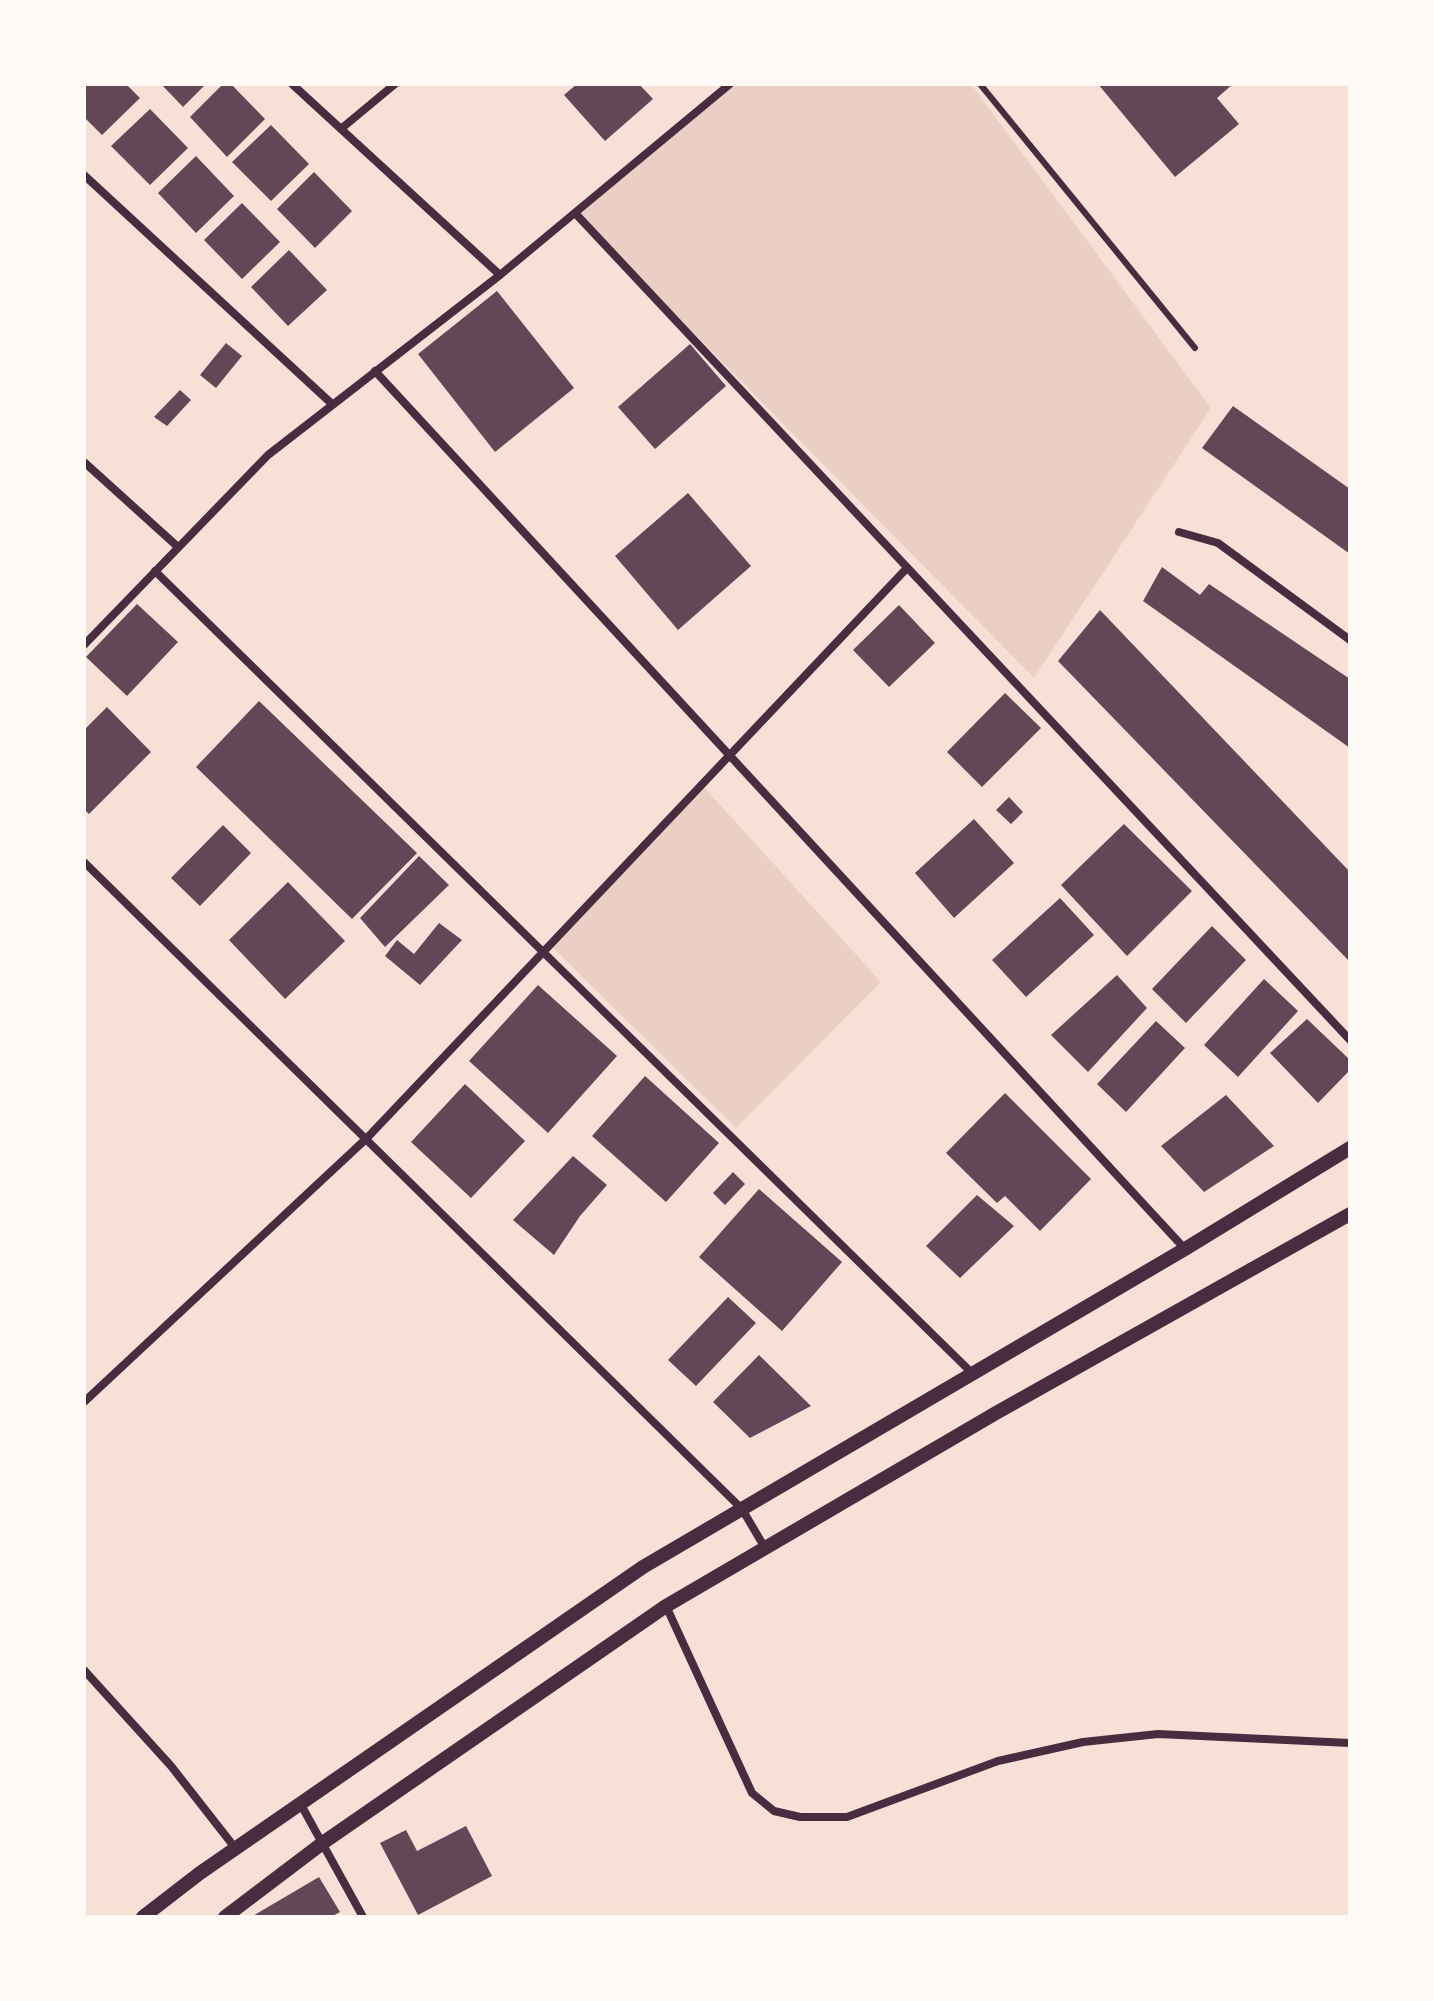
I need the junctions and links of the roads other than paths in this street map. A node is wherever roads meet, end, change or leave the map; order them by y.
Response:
1 (292, 84) edge
2 (395, 84) edge
3 (730, 84) edge
4 (980, 84) edge
5 (342, 128) junction
6 (84, 175) edge
7 (575, 213) junction
8 (500, 275) junction
9 (1195, 348) dead end
10 (375, 371) junction
11 (332, 404) junction
12 (84, 462) edge
13 (1179, 532) dead end
14 (178, 547) junction
15 (907, 568) junction
16 (155, 571) junction
17 (1350, 640) edge
18 (84, 645) edge
19 (729, 756) junction
20 (84, 862) edge
21 (543, 952) junction
22 (1350, 1040) edge
23 (367, 1138) junction
24 (1350, 1148) edge
25 (1350, 1214) edge
26 (1185, 1249) junction
27 (973, 1374) junction
28 (84, 1402) edge
29 (742, 1509) junction
30 (765, 1548) junction
31 (666, 1606) junction
32 (84, 1670) edge
33 (1350, 1743) edge
34 (300, 1803) junction
35 (324, 1842) junction
36 (236, 1849) junction
37 (143, 1917) edge
38 (225, 1917) edge
39 (363, 1917) edge

1 - 5 street
2 - 5 street
3 - 7 street
4 - 9 lane
5 - 8 street
6 - 11 street
7 - 8 street
7 - 15 street
8 - 10 street
10 - 11 street
10 - 19 street
11 - 14 street
12 - 14 street
13 - 17 street
14 - 16 street
15 - 19 street
15 - 22 street
16 - 18 street
16 - 21 street
19 - 21 street
19 - 26 street
20 - 23 street
21 - 23 street
21 - 27 street
23 - 28 street
23 - 29 street
24 - 26 street
25 - 30 street
26 - 27 street
27 - 29 street
29 - 30 street
29 - 34 street
30 - 31 street
31 - 33 street
31 - 35 street
32 - 36 street
34 - 35 street
34 - 36 street
35 - 38 street
35 - 39 street
36 - 37 street

